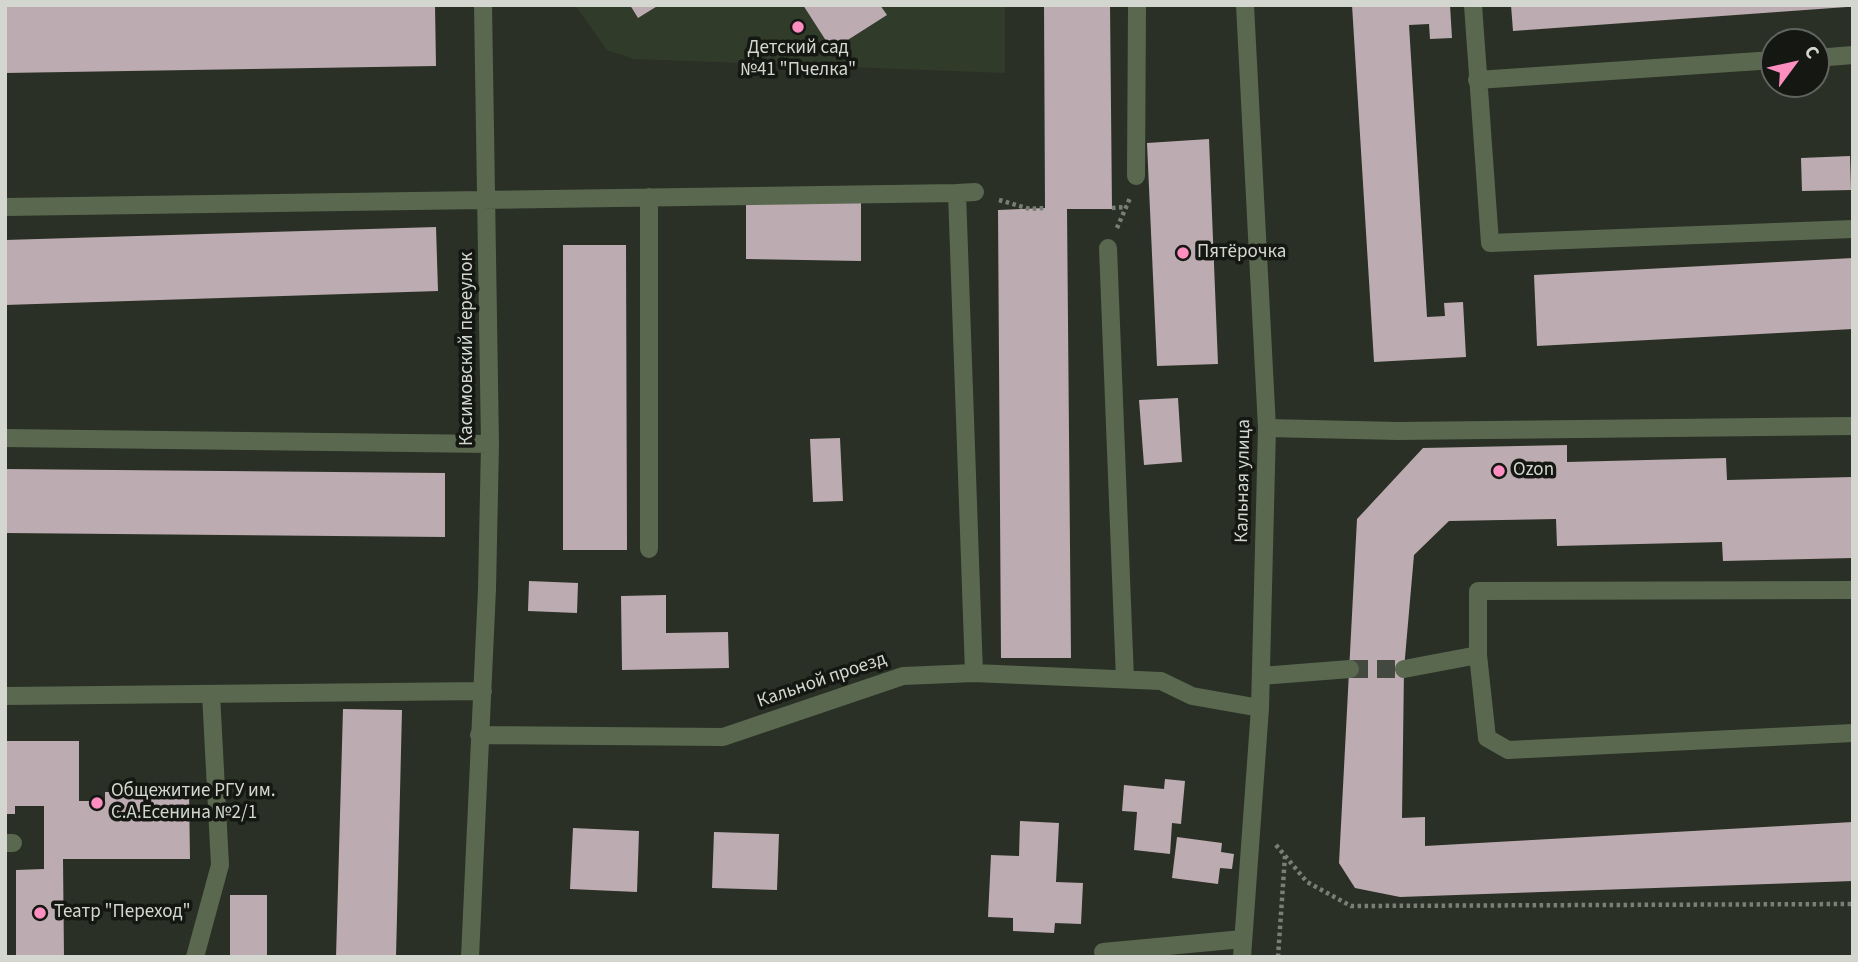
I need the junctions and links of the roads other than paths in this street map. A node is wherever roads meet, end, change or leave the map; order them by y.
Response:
1 (483, 5) edge
2 (1137, 5) edge
3 (1245, 5) edge
4 (1473, 5) edge
5 (1853, 55) edge
6 (1830, 57) edge
7 (1760, 61) edge
8 (1477, 80) junction
9 (1136, 176) road end
10 (649, 197) junction
11 (488, 198) junction
12 (5, 207) edge
13 (1853, 229) edge
14 (1108, 248) road end
15 (1853, 426) edge
16 (1267, 428) junction
17 (5, 438) edge
18 (490, 443) junction
19 (649, 549) dead end
20 (1853, 590) edge
21 (1478, 654) junction
22 (1350, 669) tunnel mouth
23 (1404, 669) tunnel mouth
24 (974, 673) junction
25 (1261, 676) junction
26 (1125, 679) junction
27 (483, 691) junction
28 (211, 694) junction
29 (5, 696) edge
30 (1260, 708) junction
31 (1853, 733) edge
32 (479, 735) junction
33 (1242, 948) edge
34 (1103, 952) dead end
35 (195, 957) edge
36 (470, 957) edge

1 - 11 street, Касимовский переулок
2 - 9 street
3 - 16 street, Кальная улица
4 - 8 street
5 - 6 street
7 - 8 street
8 - 13 street
10 - 11 street
10 - 19 street
10 - 24 street
11 - 12 street
11 - 18 street, Касимовский переулок
14 - 26 street
15 - 16 street
16 - 25 street, Кальная улица
17 - 18 street
18 - 27 street, Касимовский переулок
20 - 21 street
21 - 23 street
21 - 31 street
22 - 25 street
24 - 26 street, Кальной проезд
24 - 32 street, Кальной проезд
25 - 30 street, Кальная улица
26 - 30 street, Кальной проезд
27 - 28 street
27 - 32 street, Касимовский переулок
28 - 29 street
28 - 35 street
30 - 33 street, Кальная улица
32 - 36 street, Касимовский переулок
33 - 34 street

